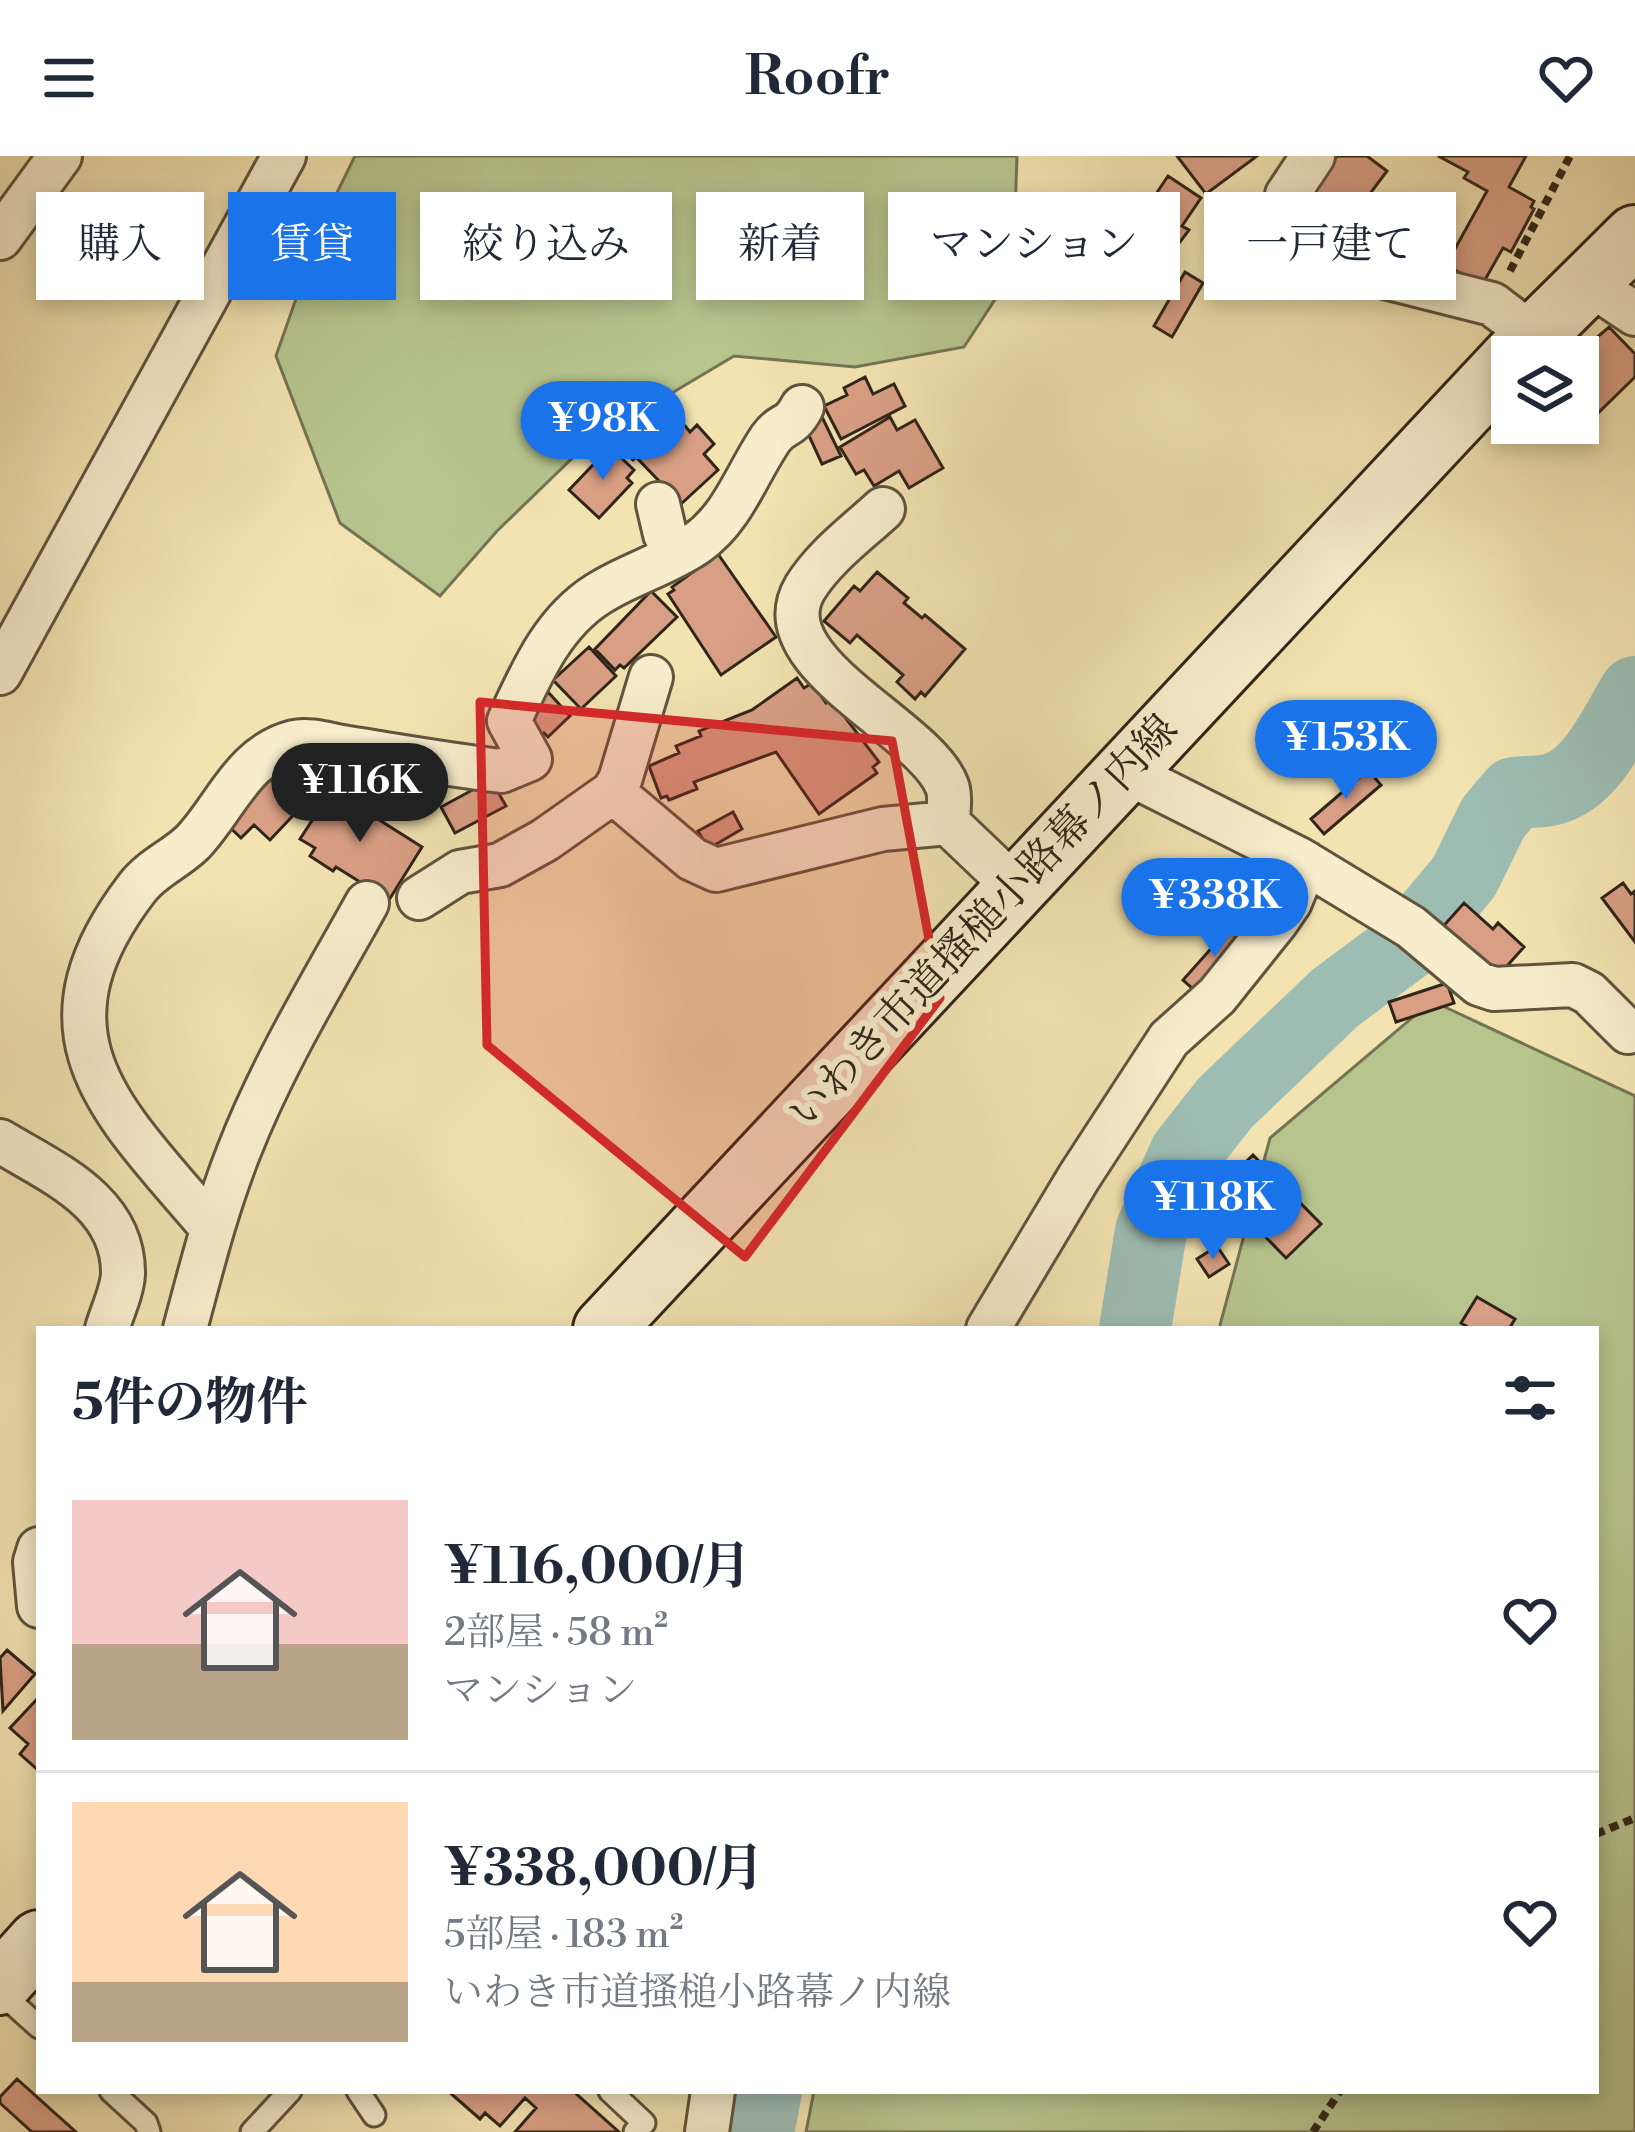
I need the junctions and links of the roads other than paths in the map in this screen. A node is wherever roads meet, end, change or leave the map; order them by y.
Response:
1 (60, 156) edge
2 (284, 156) edge
3 (1313, 156) edge
4 (1635, 236) edge
5 (0, 238) edge
6 (1611, 298) edge
7 (1508, 336) edge
8 (1517, 336) edge
9 (1491, 361) edge
10 (802, 407) dead end
11 (658, 504) dead end
12 (883, 508) dead end
13 (676, 554) junction
14 (0, 673) edge
15 (651, 677) dead end
16 (1124, 771) junction
17 (613, 792) junction
18 (948, 823) junction
19 (1306, 863) junction
20 (1015, 887) junction
21 (418, 898) dead end
22 (367, 903) dead end
23 (1628, 1032) dead end
24 (0, 1142) edge
25 (211, 1227) junction
26 (107, 1326) edge
27 (185, 1326) edge
28 (607, 1326) edge
29 (990, 1326) edge
30 (36, 1945) edge
31 (0, 1988) edge
32 (36, 2023) edge
33 (114, 2094) edge
34 (287, 2094) edge
35 (360, 2094) edge
36 (613, 2094) edge
37 (713, 2094) edge
38 (374, 2115) dead end
39 (148, 2127) edge
40 (252, 2132) edge
41 (634, 2132) edge
42 (707, 2132) edge

1 - 5 street
2 - 14 street
3 - 7 street
4 - 6 street, いわき市道搔槌小路幕ノ内線
6 - 8 street, いわき市道搔槌小路幕ノ内線
9 - 16 street, いわき市道搔槌小路幕ノ内線
10 - 13 street
11 - 13 street
12 - 18 street
13 - 25 street
15 - 17 street
16 - 19 street
16 - 20 street, いわき市道搔槌小路幕ノ内線
17 - 18 street
17 - 21 street
18 - 20 street
19 - 23 street
19 - 29 street
20 - 28 street, いわき市道搔槌小路幕ノ内線
22 - 25 street
24 - 26 street
25 - 27 street
30 - 31 street
31 - 32 lane
33 - 39 lane
34 - 40 lane
35 - 38 lane
36 - 41 lane
37 - 42 street

